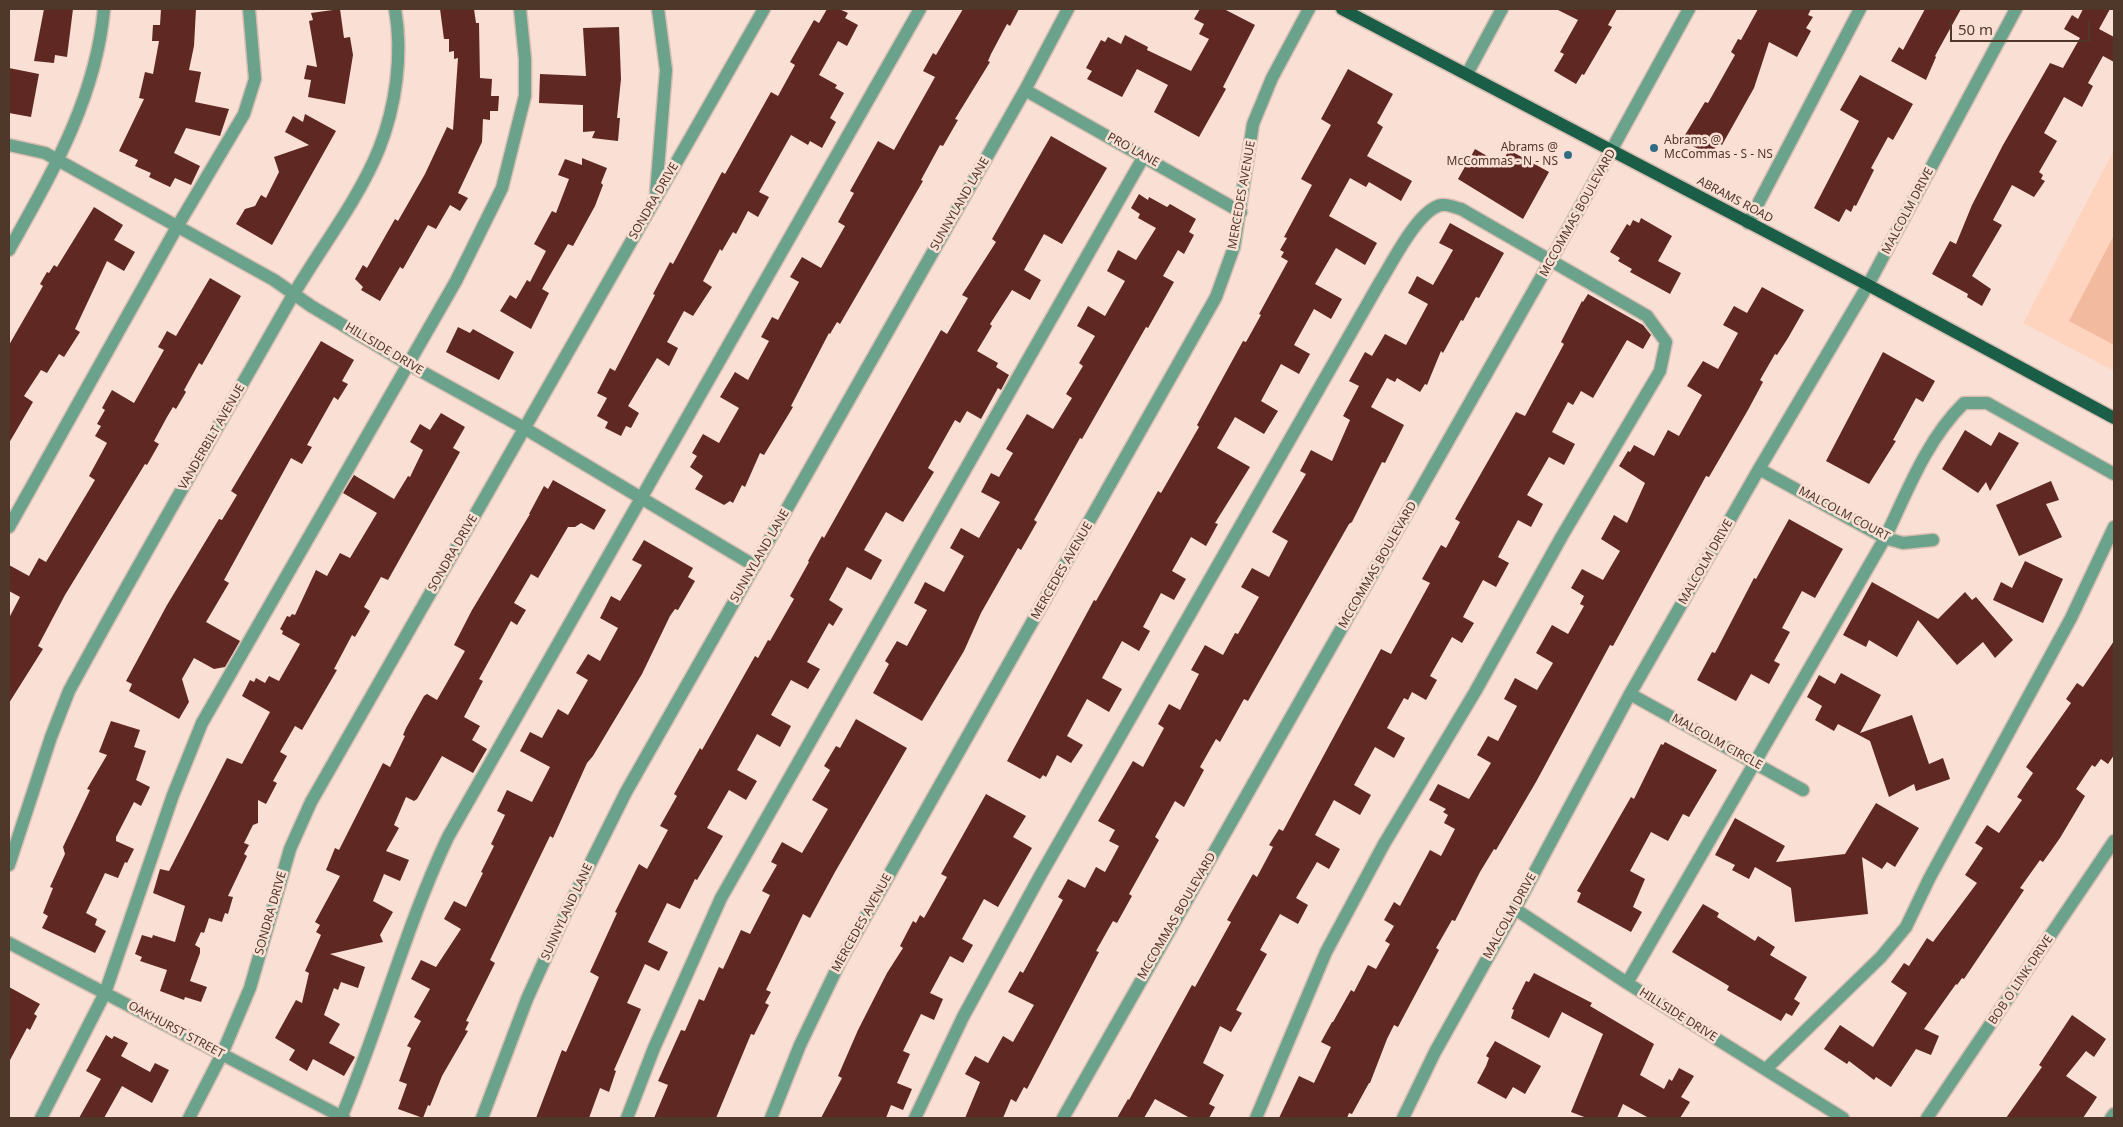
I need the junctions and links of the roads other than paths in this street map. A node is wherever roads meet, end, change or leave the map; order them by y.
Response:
1 (104, 9) edge
2 (249, 9) edge
3 (395, 9) edge
4 (520, 9) edge
5 (658, 9) edge
6 (764, 9) edge
7 (920, 9) edge
8 (1068, 9) edge
9 (1309, 9) edge
10 (1342, 9) edge
11 (1502, 9) edge
12 (1689, 9) edge
13 (1860, 9) edge
14 (2016, 9) edge
15 (1467, 74) junction
16 (1025, 90) junction
17 (9, 145) edge
18 (1613, 150) junction
19 (1144, 156) junction
20 (59, 160) junction
21 (656, 198) junction
22 (1241, 212) junction
23 (1748, 223) junction
24 (177, 227) junction
25 (9, 250) edge
26 (1551, 260) junction
27 (1868, 285) junction
28 (294, 294) junction
29 (408, 364) junction
30 (2114, 418) edge
31 (524, 428) junction
32 (1759, 469) junction
33 (2114, 474) edge
34 (640, 498) junction
35 (9, 527) edge
36 (2114, 527) edge
37 (1885, 538) junction
38 (1933, 540) dead end
39 (755, 566) junction
40 (1630, 694) junction
41 (1755, 764) junction
42 (1803, 790) dead end
43 (2114, 841) edge
44 (9, 865) edge
45 (1515, 909) junction
46 (9, 942) edge
47 (1627, 983) junction
48 (105, 993) junction
49 (222, 1054) junction
50 (1766, 1069) junction
51 (2114, 1114) edge
52 (42, 1118) edge
53 (189, 1118) edge
54 (342, 1118) edge
55 (482, 1118) edge
56 (627, 1118) edge
57 (771, 1118) edge
58 (915, 1118) edge
59 (1063, 1118) edge
60 (1256, 1118) edge
61 (1403, 1118) edge
62 (1842, 1118) edge
63 (1927, 1118) edge
64 (2111, 1118) edge

1 - 20 street
2 - 24 street
3 - 28 street, VANDERBILT AVENUE
4 - 29 street
5 - 21 street
6 - 21 street, SONDRA DRIVE
7 - 34 street
8 - 16 street, SUNNYLAND LANE
9 - 22 street, MERCEDES AVENUE
10 - 15 main road, ABRAMS ROAD
11 - 15 street
12 - 18 street, MCCOMMAS BOULEVARD
13 - 23 street
14 - 27 street, MALCOLM DRIVE
15 - 18 main road, ABRAMS ROAD
16 - 19 street, PRO LANE
16 - 39 street, SUNNYLAND LANE
17 - 20 street, HILLSIDE DRIVE
18 - 23 main road, ABRAMS ROAD
18 - 26 street, MCCOMMAS BOULEVARD
19 - 22 street, PRO LANE
19 - 56 street
20 - 24 street, HILLSIDE DRIVE
20 - 25 street
21 - 31 street, SONDRA DRIVE
22 - 57 street, MERCEDES AVENUE
23 - 27 main road, ABRAMS ROAD
24 - 28 street, HILLSIDE DRIVE
24 - 35 street
26 - 58 street
26 - 59 street, MCCOMMAS BOULEVARD
26 - 60 street
27 - 30 main road, ABRAMS ROAD
27 - 32 street, MALCOLM DRIVE
28 - 29 street, HILLSIDE DRIVE
28 - 44 street, VANDERBILT AVENUE
29 - 31 street, HILLSIDE DRIVE
29 - 48 street
31 - 34 street, HILLSIDE DRIVE
31 - 49 street, SONDRA DRIVE
32 - 37 street, MALCOLM COURT
32 - 40 street, MALCOLM DRIVE
33 - 37 street
34 - 39 street, HILLSIDE DRIVE
34 - 54 street
36 - 50 street
37 - 38 street, MALCOLM COURT
37 - 41 street
39 - 55 street, SUNNYLAND LANE
40 - 41 street, MALCOLM CIRCLE
40 - 45 street, MALCOLM DRIVE
41 - 42 street, MALCOLM CIRCLE
41 - 47 street
43 - 63 street, BOB O LINK DRIVE
45 - 47 street, HILLSIDE DRIVE
45 - 61 street, MALCOLM DRIVE
46 - 48 street, OAKHURST STREET
47 - 50 street, HILLSIDE DRIVE
48 - 49 street, OAKHURST STREET
48 - 52 street
49 - 53 street, SONDRA DRIVE
49 - 54 street, OAKHURST STREET
50 - 62 street, HILLSIDE DRIVE
51 - 64 street

